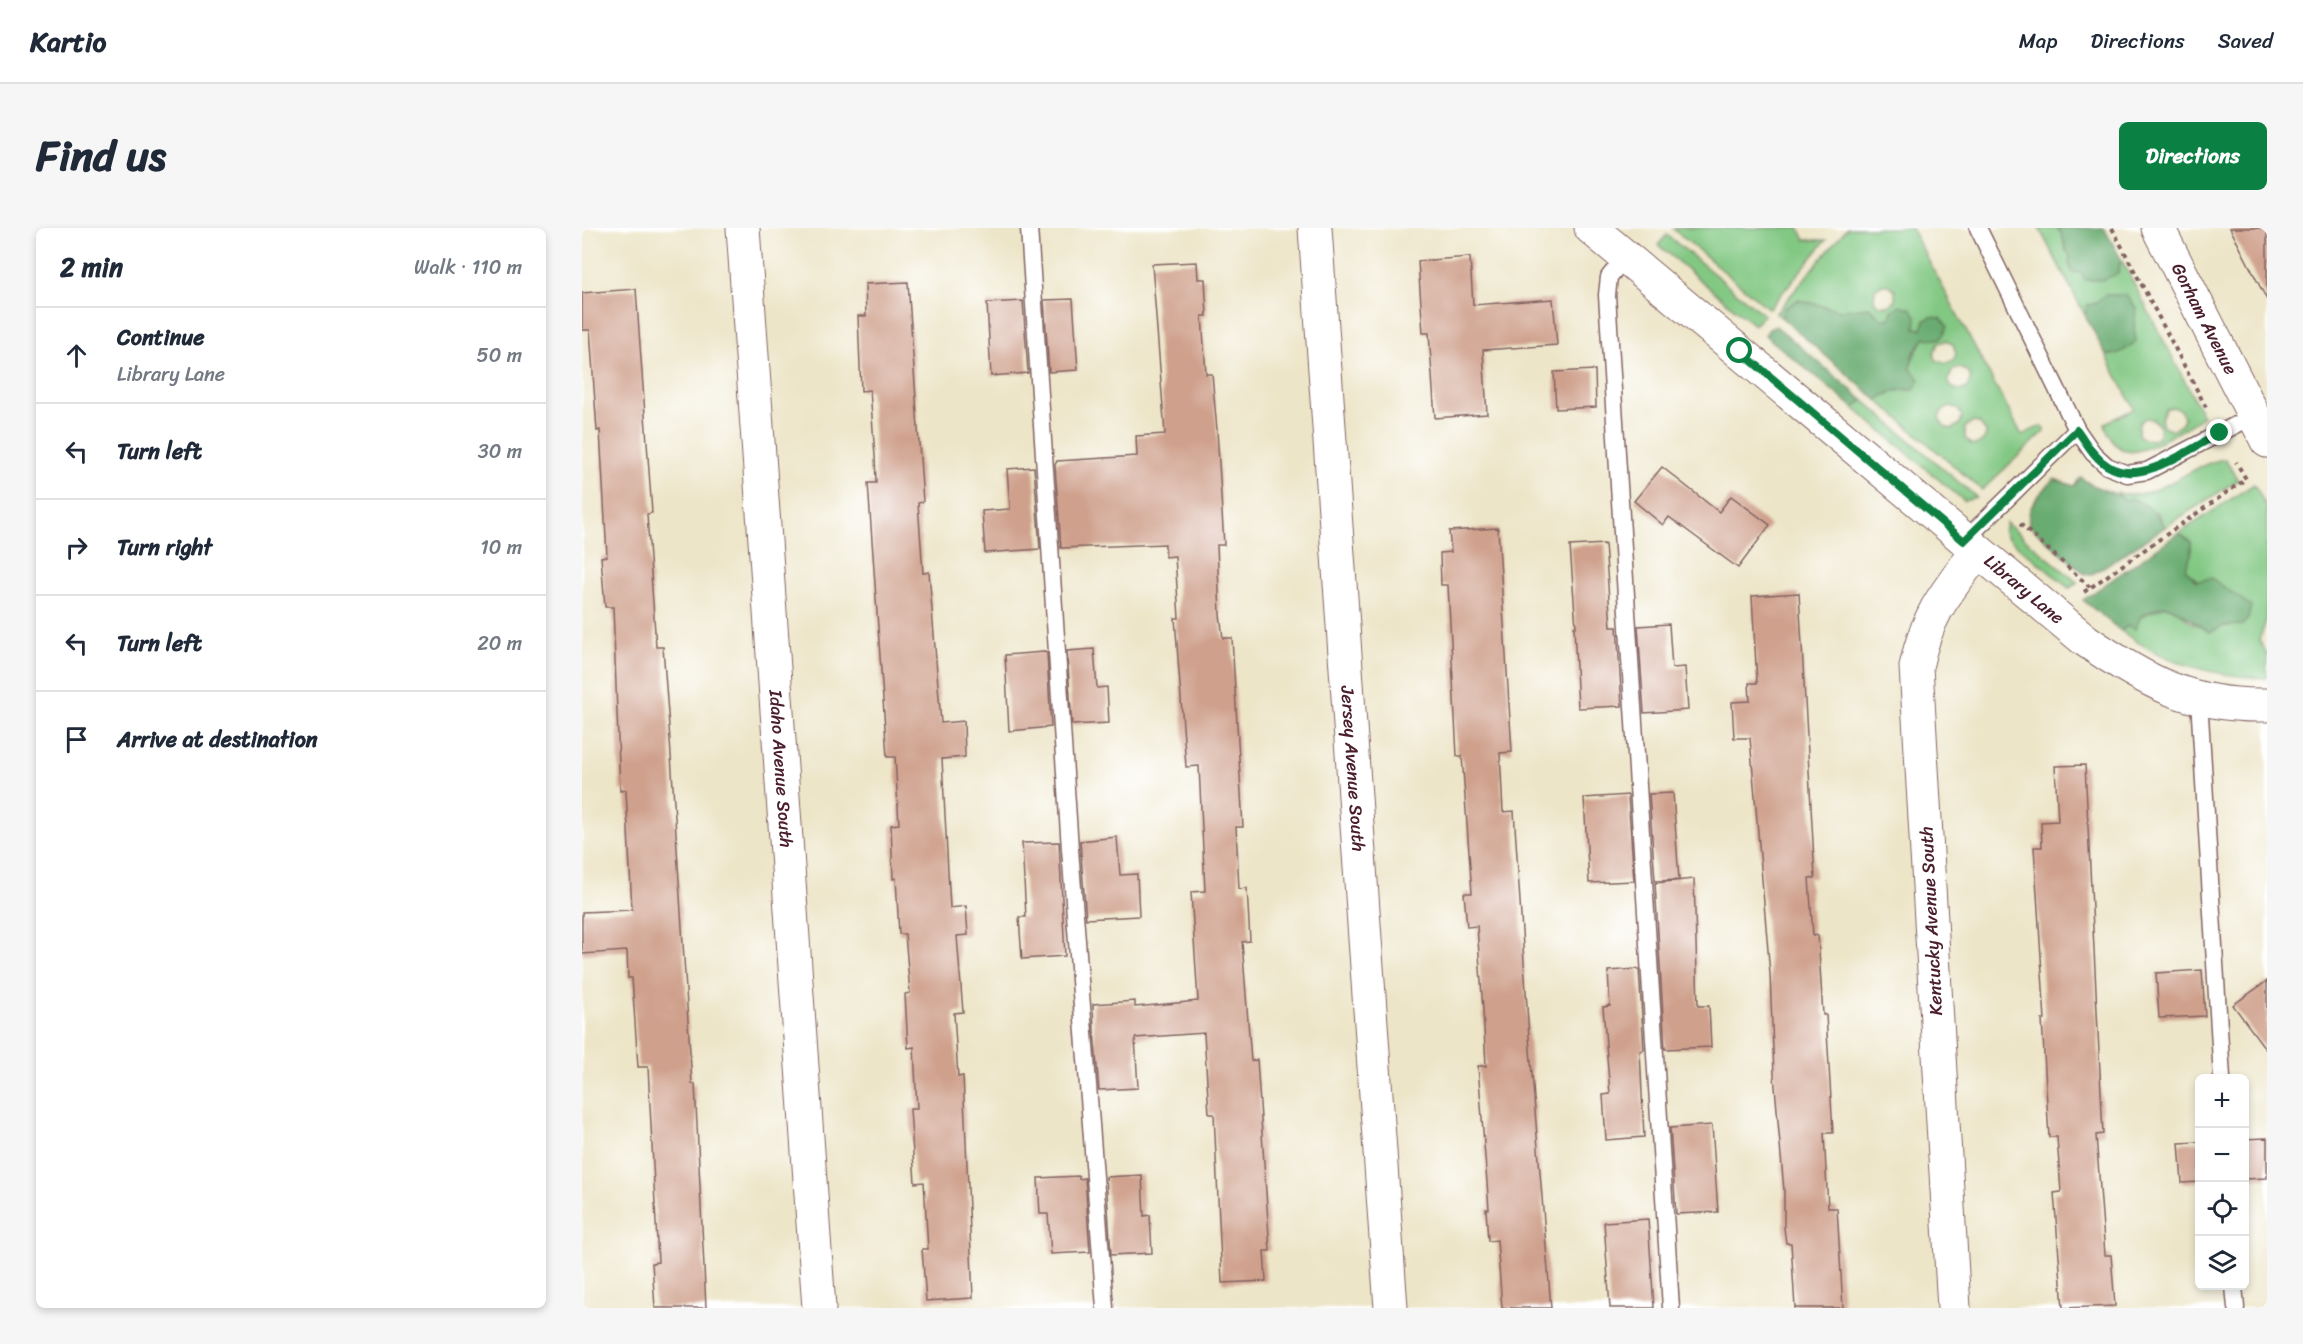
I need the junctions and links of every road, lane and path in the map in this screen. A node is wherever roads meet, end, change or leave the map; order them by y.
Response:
1 (743, 228) edge
2 (1029, 228) edge
3 (1315, 228) edge
4 (1591, 228) edge
5 (1978, 228) edge
6 (2158, 228) edge
7 (1625, 257) junction
8 (2261, 428) edge
9 (2077, 430) junction
10 (1998, 507) junction
11 (1970, 546) junction
12 (2090, 587) dead end
13 (2199, 699) junction
14 (2267, 705) edge
15 (2222, 1074) edge
16 (2234, 1290) edge
17 (819, 1308) edge
18 (1105, 1308) edge
19 (1390, 1308) edge
20 (1671, 1308) edge
21 (1953, 1308) edge
22 (2236, 1308) edge

1 - 17 street, Idaho Avenue South
2 - 18 lane
3 - 19 street, Jersey Avenue South
4 - 7 street, Library Lane
5 - 9 lane
6 - 8 street, Gorham Avenue
7 - 11 street, Library Lane
7 - 20 lane
8 - 9 lane
9 - 10 lane
10 - 11 lane
10 - 12 path
11 - 13 street, Library Lane
11 - 21 street, Kentucky Avenue South
13 - 14 street, Library Lane
13 - 15 lane
16 - 22 lane

